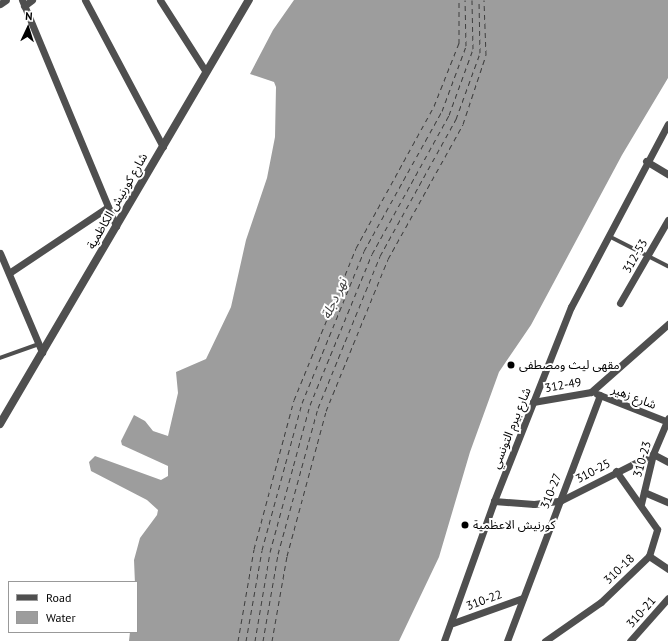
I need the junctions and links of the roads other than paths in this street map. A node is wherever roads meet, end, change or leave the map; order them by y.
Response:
1 (6, 0) edge
2 (32, 0) edge
3 (84, 0) edge
4 (160, 0) edge
5 (248, 0) edge
6 (23, 3) edge
7 (0, 4) edge
8 (206, 72) junction
9 (667, 127) edge
10 (162, 147) junction
11 (646, 161) junction
12 (668, 174) edge
13 (108, 207) junction
14 (668, 220) edge
15 (116, 226) junction
16 (608, 235) junction
17 (0, 253) edge
18 (648, 255) junction
19 (668, 266) edge
20 (9, 273) junction
21 (620, 303) dead end
22 (668, 324) edge
23 (41, 348) junction
24 (0, 358) edge
25 (591, 392) junction
26 (600, 395) junction
27 (533, 402) junction
28 (3, 417) edge
29 (667, 420) edge
30 (0, 424) edge
31 (653, 454) junction
32 (668, 462) edge
33 (616, 471) junction
34 (644, 492) junction
35 (494, 501) junction
36 (560, 501) junction
37 (668, 502) edge
38 (640, 504) junction
39 (649, 556) junction
40 (668, 569) edge
41 (523, 598) junction
42 (668, 598) edge
43 (453, 623) junction
44 (444, 641) edge
45 (507, 641) edge
46 (545, 641) edge
47 (630, 641) edge

1 - 7 street
2 - 6 street
3 - 10 street
4 - 8 street
5 - 8 street, شارع كورنيش الكاظمية
6 - 13 street
8 - 10 street, شارع كورنيش الكاظمية
9 - 11 street, شارع بيرم التونسي
10 - 15 street, شارع كورنيش الكاظمية
11 - 12 street
11 - 16 street, شارع بيرم التونسي
13 - 15 street
13 - 20 street
14 - 18 street, 312-53
15 - 23 street, شارع كورنيش الكاظمية
16 - 18 lane
16 - 27 street, شارع بيرم التونسي
17 - 20 street
18 - 19 lane
18 - 21 street, 312-53
20 - 23 street
22 - 25 street, 312-49
23 - 24 lane
23 - 28 street, شارع كورنيش الكاظمية
25 - 26 street, شارع زهير
25 - 27 street, 312-49
26 - 29 street, شارع زهير
26 - 36 street, 310-27
27 - 35 street, شارع بيرم التونسي
28 - 30 street, شارع كورنيش الكاظمية
29 - 31 street, 310-23
31 - 32 street
31 - 33 street, 310-25
31 - 34 street, 310-23
33 - 36 street, 310-25
33 - 38 street, 310-18
34 - 37 street
34 - 38 street, 310-23
35 - 36 street, 310-25
35 - 43 street, شارع بيرم التونسي
36 - 41 street, 310-27
38 - 39 street, 310-18
39 - 40 street
39 - 46 street, 310-18
41 - 43 street, 310-22
41 - 45 street, 310-27
42 - 47 street, 310-21
43 - 44 street, شارع بيرم التونسي

